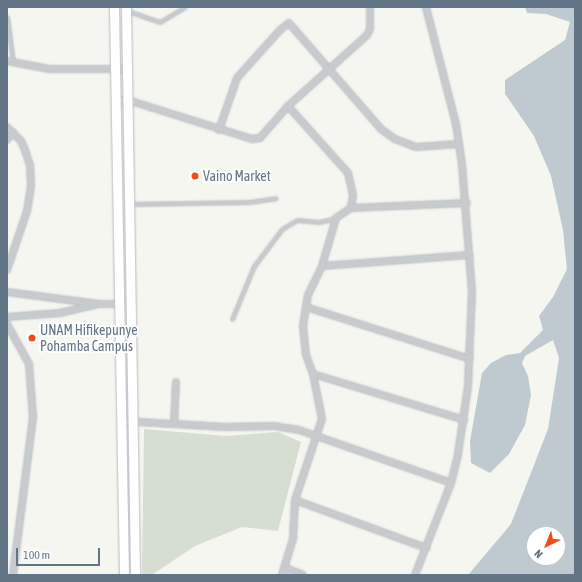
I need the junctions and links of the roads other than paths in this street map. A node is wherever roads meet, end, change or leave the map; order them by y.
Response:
1 (114, 7) edge
2 (185, 7) edge
3 (370, 7) edge
4 (426, 7) edge
5 (126, 8) edge
6 (7, 18) edge
7 (10, 61) edge
8 (329, 66) junction
9 (115, 69) junction
10 (126, 69) junction
11 (116, 100) junction
12 (126, 100) junction
13 (288, 106) junction
14 (7, 127) edge
15 (219, 130) junction
16 (13, 132) junction
17 (7, 140) edge
18 (459, 144) junction
19 (276, 198) dead end
20 (466, 203) junction
21 (129, 204) junction
22 (351, 208) junction
23 (336, 218) junction
24 (470, 255) junction
25 (322, 266) junction
26 (7, 270) edge
27 (7, 292) edge
28 (99, 304) junction
29 (119, 304) junction
30 (131, 305) junction
31 (306, 307) junction
32 (7, 317) edge
33 (232, 319) dead end
34 (7, 326) edge
35 (470, 358) junction
36 (313, 374) junction
37 (176, 382) dead end
38 (464, 420) junction
39 (123, 421) junction
40 (134, 421) junction
41 (174, 424) junction
42 (317, 436) junction
43 (451, 483) junction
44 (295, 500) junction
45 (426, 548) junction
46 (286, 568) junction
47 (13, 575) edge
48 (124, 575) edge
49 (135, 575) edge
50 (282, 575) edge
51 (303, 575) edge
52 (414, 575) edge

1 - 9 main road
2 - 5 lane
3 - 8 street
4 - 18 street
5 - 10 main road
6 - 7 lane
7 - 9 street
8 - 13 street
8 - 15 street
8 - 18 street
9 - 10 street
9 - 11 main road
10 - 12 main road
11 - 12 street
11 - 29 main road
12 - 15 street
12 - 21 main road
13 - 15 street
13 - 22 street
14 - 16 street
16 - 17 street
16 - 26 street
18 - 20 street
19 - 21 lane
20 - 22 street
20 - 24 street
21 - 30 main road
22 - 23 street
23 - 25 street
23 - 33 lane
24 - 25 street
24 - 35 street
25 - 31 street
27 - 28 street
28 - 29 street
28 - 32 street
29 - 30 main road
29 - 39 main road
30 - 40 main road
31 - 35 street
31 - 36 street
34 - 47 street
35 - 38 street
36 - 38 street
36 - 42 street
37 - 41 street
38 - 43 street
39 - 40 street
39 - 48 main road
40 - 41 street
40 - 49 main road
41 - 42 street
42 - 43 street
42 - 44 street
43 - 45 street
44 - 45 street
44 - 46 street
45 - 52 street
46 - 50 street
46 - 51 street

